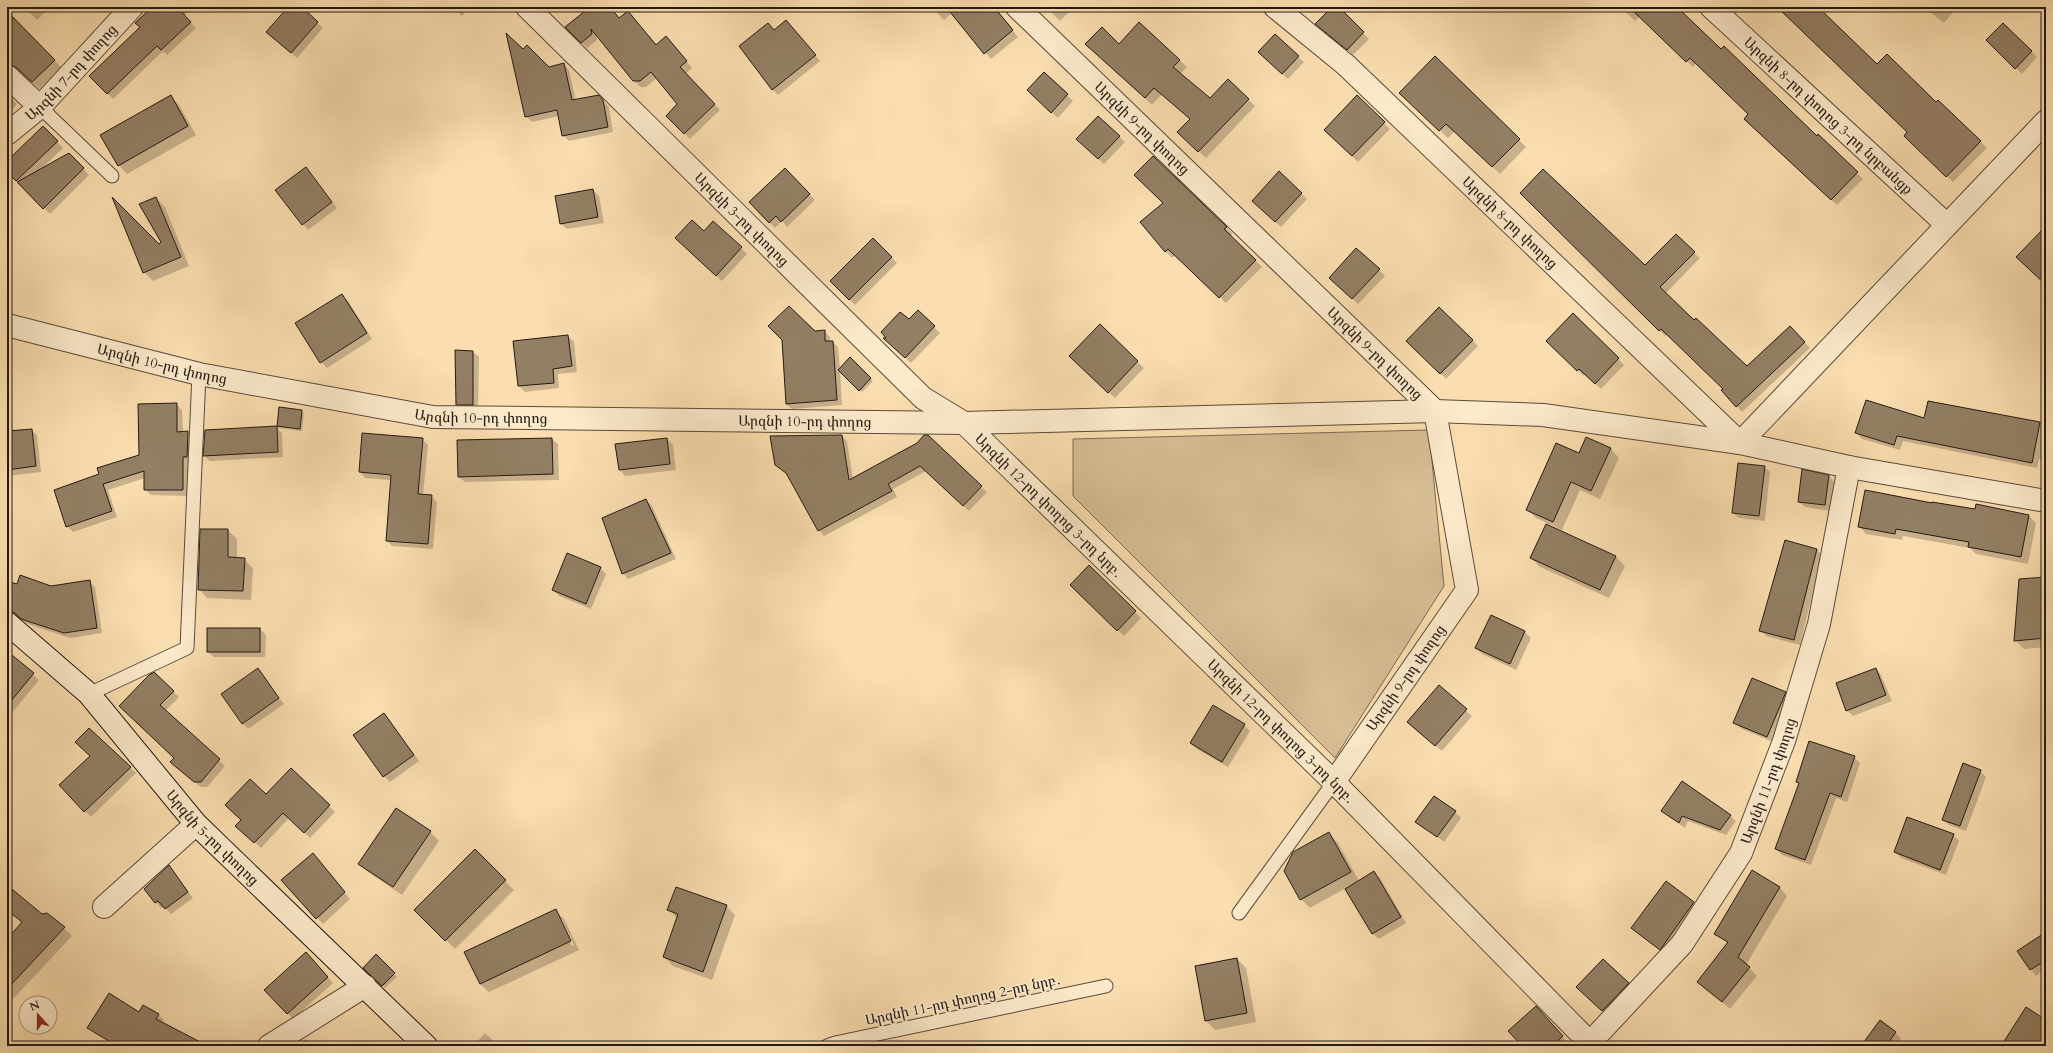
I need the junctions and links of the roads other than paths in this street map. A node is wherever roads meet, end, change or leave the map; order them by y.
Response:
1 (132, 7) edge
2 (527, 7) edge
3 (1017, 7) edge
4 (1275, 7) edge
5 (1711, 7) edge
6 (7, 76) edge
7 (40, 107) junction
8 (2046, 121) edge
9 (7, 134) edge
10 (112, 176) dead end
11 (1947, 225) junction
12 (7, 325) edge
13 (199, 374) junction
14 (1434, 411) junction
15 (964, 423) junction
16 (1740, 443) junction
17 (1849, 466) junction
18 (2046, 501) edge
19 (7, 623) edge
20 (89, 694) junction
21 (1334, 782) junction
22 (196, 824) junction
23 (104, 907) dead end
24 (1239, 913) dead end
25 (365, 986) junction
26 (1106, 986) dead end
27 (1590, 1045) edge
28 (269, 1046) edge
29 (426, 1046) edge
30 (827, 1046) edge

1 - 7 street, Արզնի 7-րդ փողոց
2 - 15 street, Արզնի 3-րդ փողոց
3 - 14 street, Արզնի 9-րդ փողոց
4 - 16 street, Արզնի 8-րդ փողոց
5 - 11 street, Արզնի 8-րդ փողոց 3-րդ նրբանցք
6 - 7 street
7 - 9 street, Արզնի 7-րդ փողոց
7 - 10 lane
8 - 11 street
11 - 16 street
12 - 13 street, Արզնի 10-րդ փողոց
13 - 15 street, Արզնի 10-րդ փողոց
13 - 20 lane
14 - 15 street, Արզնի 10-րդ փողոց
14 - 16 street, Արզնի 10-րդ փողոց
14 - 21 street, Արզնի 9-րդ փողոց
15 - 21 street, Արզնի 12-րդ փողոց 3-րդ նրբ․
16 - 17 street, Արզնի 10-րդ փողոց
17 - 18 street, Արզնի 10-րդ փողոց
17 - 27 street, Արզնի 11-րդ փողոց
19 - 20 street, Արզնի 5-րդ փողոց
20 - 22 street, Արզնի 5-րդ փողոց
21 - 24 lane
21 - 27 street, Արզնի 12-րդ փողոց 3-րդ նրբ․
22 - 23 street
22 - 25 street, Արզնի 5-րդ փողոց
25 - 28 street
25 - 29 street, Արզնի 5-րդ փողոց
26 - 30 lane, Արզնի 11-րդ փողոց 2-րդ նրբ․

